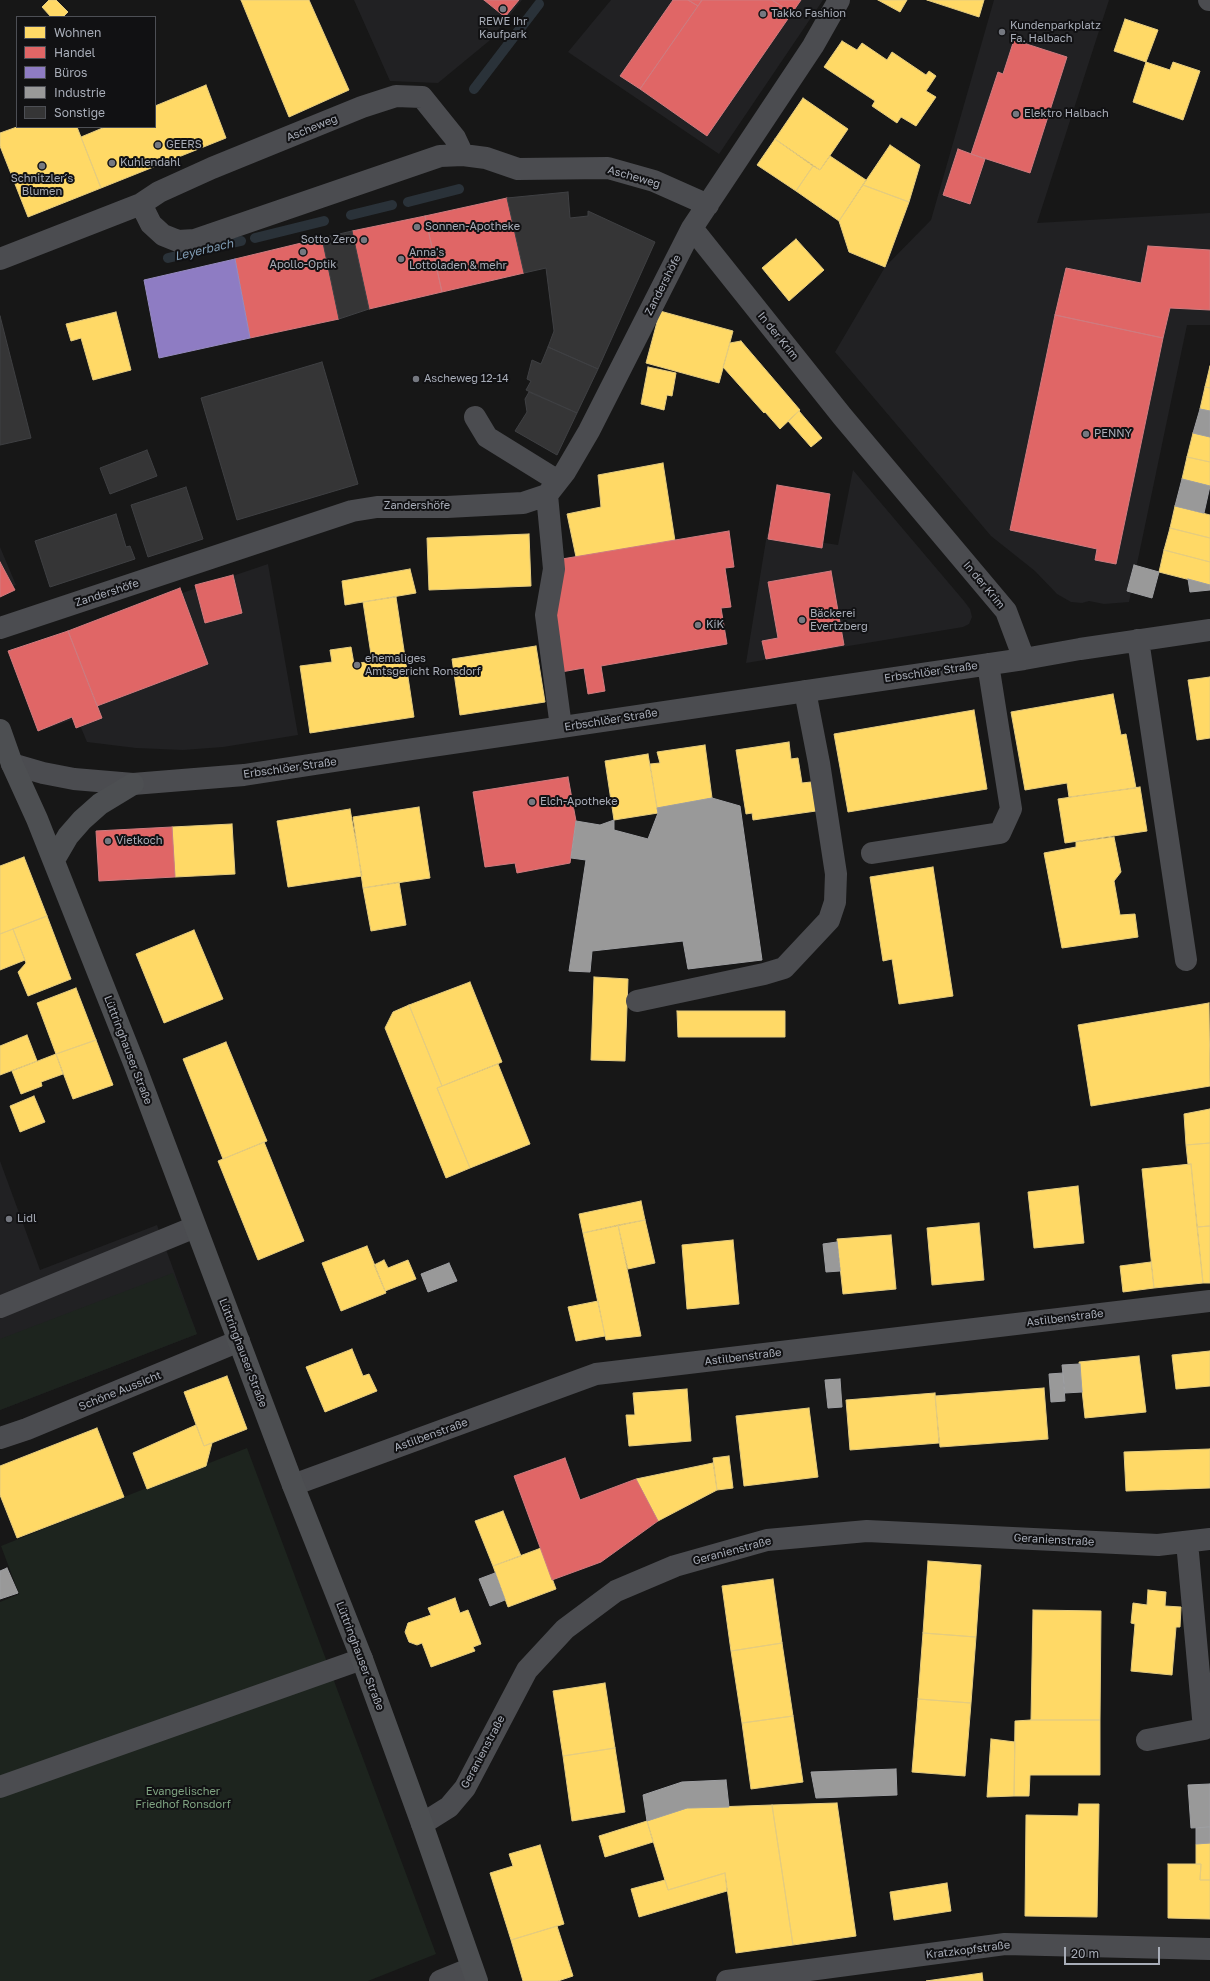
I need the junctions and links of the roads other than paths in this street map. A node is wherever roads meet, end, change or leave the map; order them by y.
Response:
1 (839, 0) edge
2 (463, 155) junction
3 (141, 204) junction
4 (708, 205) junction
5 (692, 228) junction
6 (0, 259) edge
7 (557, 483) junction
8 (0, 628) edge
9 (1210, 630) edge
10 (1138, 640) junction
11 (1024, 659) junction
12 (988, 664) junction
13 (805, 690) junction
14 (561, 727) junction
15 (0, 730) edge
16 (6, 761) edge
17 (133, 784) junction
18 (872, 853) dead end
19 (54, 860) junction
20 (1186, 960) dead end
21 (637, 1001) dead end
22 (195, 1227) junction
23 (1210, 1301) edge
24 (0, 1307) edge
25 (239, 1341) junction
26 (0, 1438) edge
27 (293, 1485) junction
28 (1210, 1540) edge
29 (1187, 1542) junction
30 (362, 1659) junction
31 (1147, 1740) dead end
32 (0, 1788) edge
33 (422, 1824) junction
34 (1210, 1949) edge
35 (474, 1974) edge
36 (440, 1981) edge
37 (728, 1981) edge

1 - 4 street
2 - 3 street, Ascheweg
2 - 3 street, Ascheweg
2 - 4 street, Ascheweg
3 - 6 street, Ascheweg
4 - 5 street
5 - 7 street, Zandershöfe
5 - 11 street, In der Krim
7 - 8 street, Zandershöfe
7 - 14 street
9 - 10 street, Erbschlöer Straße
10 - 11 street, Erbschlöer Straße
10 - 20 street
11 - 12 street, Erbschlöer Straße
12 - 13 street, Erbschlöer Straße
12 - 18 street
13 - 14 street, Erbschlöer Straße
13 - 21 street
14 - 17 street, Erbschlöer Straße
15 - 16 main road, Lüttringhauser Straße
16 - 17 street, Erbschlöer Straße
16 - 19 main road, Lüttringhauser Straße
17 - 19 main road
19 - 22 main road, Lüttringhauser Straße
22 - 24 street
22 - 25 main road, Lüttringhauser Straße
23 - 27 street, Astilbenstraße
25 - 26 street, Schöne Aussicht
25 - 27 main road, Lüttringhauser Straße
27 - 30 main road, Lüttringhauser Straße
28 - 29 street, Geranienstraße
29 - 31 street
29 - 33 street, Geranienstraße
30 - 32 street
30 - 33 main road, Lüttringhauser Straße
33 - 35 main road, Lüttringhauser Straße
34 - 37 street, Kratzkopfstraße
35 - 36 street

